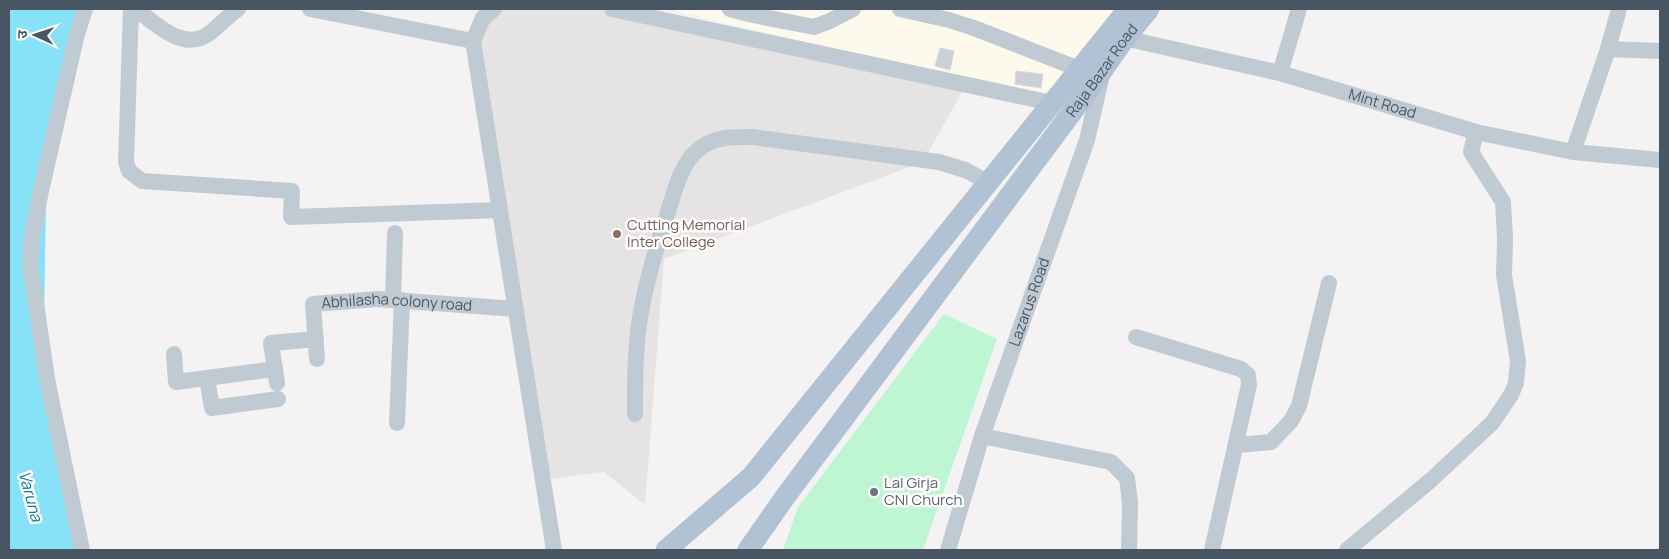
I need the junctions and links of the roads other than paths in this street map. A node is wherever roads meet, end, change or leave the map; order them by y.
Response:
1 (85, 9) edge
2 (131, 9) edge
3 (136, 9) edge
4 (238, 9) edge
5 (310, 9) edge
6 (494, 9) edge
7 (612, 9) edge
8 (730, 9) edge
9 (900, 9) edge
10 (1128, 9) edge
11 (1149, 9) edge
12 (1299, 9) edge
13 (1619, 9) edge
14 (849, 10) edge
15 (749, 11) edge
16 (340, 12) edge
17 (928, 12) edge
18 (1116, 37) junction
19 (473, 41) junction
20 (1608, 49) junction
21 (1660, 51) edge
22 (1090, 66) junction
23 (1280, 73) junction
24 (1052, 103) junction
25 (1476, 132) junction
26 (1573, 152) junction
27 (1660, 160) edge
28 (988, 182) junction
29 (500, 210) junction
30 (395, 233) dead end
31 (1329, 283) dead end
32 (398, 300) junction
33 (516, 309) junction
34 (1136, 337) dead end
35 (316, 339) junction
36 (174, 354) dead end
37 (317, 359) dead end
38 (207, 378) junction
39 (277, 384) junction
40 (634, 414) dead end
41 (396, 424) dead end
42 (982, 436) junction
43 (1237, 445) junction
44 (82, 550) edge
45 (554, 550) edge
46 (666, 550) edge
47 (748, 550) edge
48 (948, 550) edge
49 (1128, 550) edge
50 (1212, 550) edge
51 (1347, 550) edge

1 - 44 street
2 - 29 street
3 - 4 street
5 - 16 street
6 - 19 street
7 - 24 street
8 - 15 street
9 - 17 street
10 - 18 main road, Raja Bazar Road
11 - 18 main road, Raja Bazar Road
12 - 23 street
13 - 20 street
14 - 15 street
16 - 19 street
17 - 22 street
18 - 22 main road, Raja Bazar Road
18 - 23 street, Mint Road
19 - 29 street
20 - 21 street
20 - 26 street
22 - 24 main road, Raja Bazar Road
22 - 42 street, Lazarus Road
22 - 47 main road, Raja Bazar Road
23 - 25 street, Mint Road
24 - 28 main road, Raja Bazar Road
25 - 26 street, Mint Road
25 - 51 street
26 - 27 street, Mint Road
28 - 40 street
28 - 46 main road, Raja Bazar Road
29 - 33 street
30 - 32 street
31 - 43 street
32 - 33 street, Abhilasha colony road
32 - 35 street, Abhilasha colony road
32 - 41 street
33 - 45 street
34 - 43 street
35 - 37 street, Abhilasha colony road
35 - 39 street
36 - 38 street
38 - 39 street
38 - 39 street
42 - 48 street, Lazarus Road
42 - 49 street
43 - 50 street

